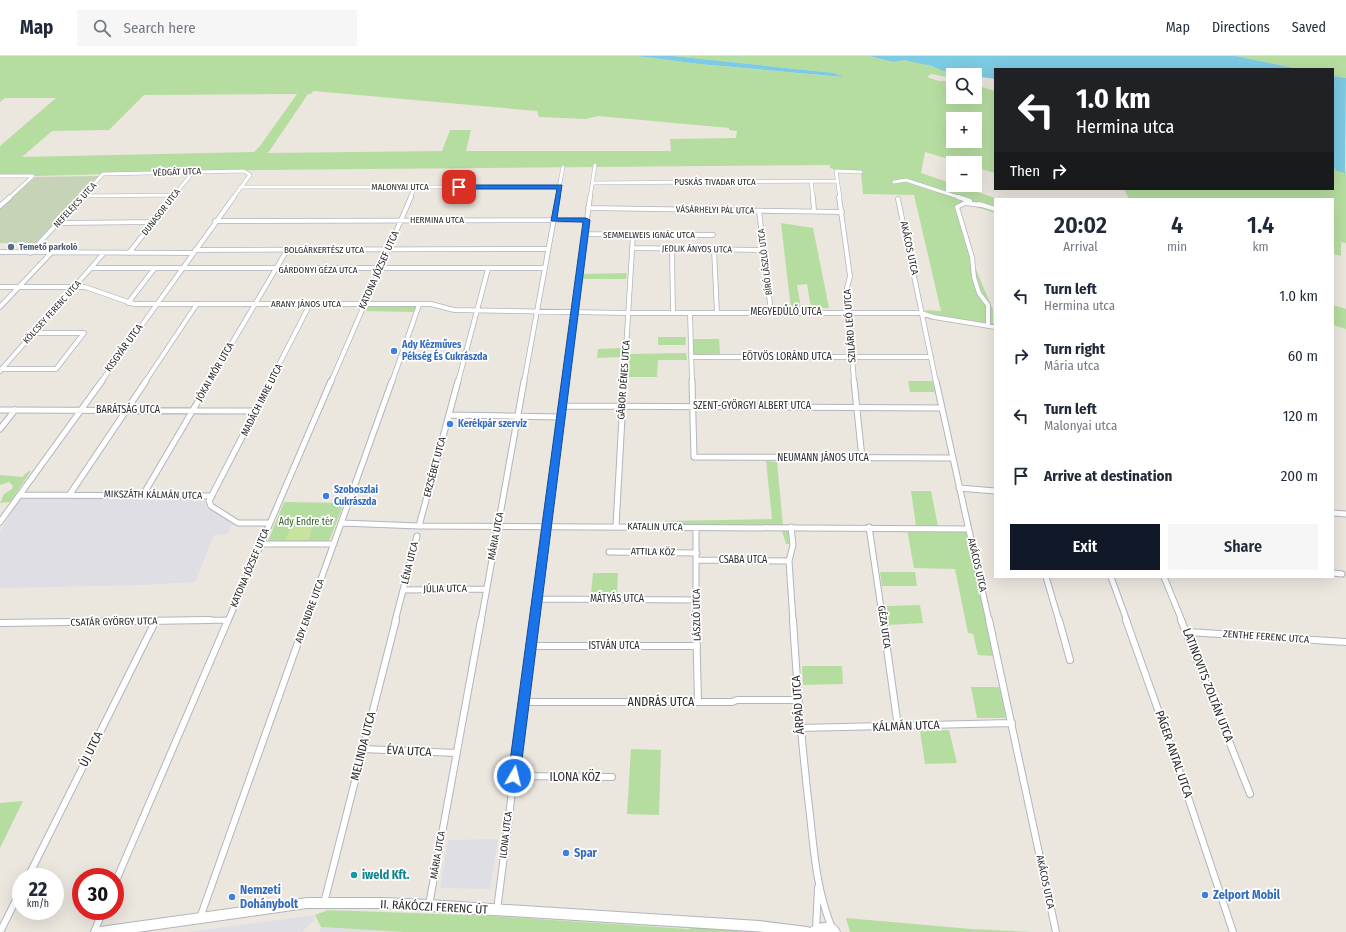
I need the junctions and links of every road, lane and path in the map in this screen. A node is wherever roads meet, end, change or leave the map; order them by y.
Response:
1 (595, 164) dead end
2 (563, 167) dead end
3 (193, 172) junction
4 (861, 172) dead end
5 (103, 174) joint
6 (250, 175) joint
7 (0, 176) edge
8 (811, 181) junction
9 (838, 181) junction
10 (592, 182) junction
11 (894, 182) dead end
12 (415, 187) junction
13 (560, 187) junction
14 (240, 188) junction
15 (175, 195) junction
16 (84, 196) junction
17 (898, 198) dead end
18 (981, 205) junction
19 (0, 206) edge
20 (588, 208) junction
21 (994, 209) edge
22 (759, 211) junction
23 (814, 211) junction
24 (842, 212) junction
25 (401, 220) junction
26 (553, 220) junction
27 (586, 220) junction
28 (216, 221) junction
29 (60, 222) junction
30 (155, 222) junction
31 (585, 234) junction
32 (633, 234) junction
33 (713, 235) dead end
34 (633, 248) junction
35 (388, 249) junction
36 (548, 249) junction
37 (672, 249) junction
38 (714, 249) junction
39 (286, 250) junction
40 (762, 250) junction
41 (194, 251) junction
42 (0, 253) edge
43 (30, 253) junction
44 (52, 253) junction
45 (104, 253) junction
46 (129, 253) junction
47 (91, 268) junction
48 (544, 268) junction
49 (154, 269) junction
50 (180, 269) junction
51 (488, 269) junction
52 (275, 270) junction
53 (379, 270) junction
54 (75, 286) junction
55 (0, 287) edge
56 (19, 287) junction
57 (128, 303) junction
58 (156, 304) junction
59 (197, 304) junction
60 (255, 304) junction
61 (310, 304) junction
62 (364, 304) junction
63 (420, 304) junction
64 (0, 307) edge
65 (476, 310) junction
66 (538, 310) junction
67 (575, 311) junction
68 (771, 312) junction
69 (849, 312) junction
70 (629, 313) junction
71 (673, 313) junction
72 (690, 313) junction
73 (717, 313) junction
74 (921, 313) junction
75 (988, 326) junction
76 (994, 327) edge
77 (34, 333) junction
78 (931, 356) junction
79 (691, 357) junction
80 (853, 357) junction
81 (1, 370) edge
82 (563, 406) junction
83 (622, 406) junction
84 (692, 406) junction
85 (856, 406) junction
86 (941, 408) junction
87 (0, 410) edge
88 (15, 410) junction
89 (80, 410) junction
90 (127, 410) junction
91 (192, 411) junction
92 (256, 411) junction
93 (449, 415) junction
94 (518, 417) junction
95 (561, 417) junction
96 (0, 429) edge
97 (862, 458) junction
98 (952, 458) junction
99 (959, 488) junction
100 (994, 491) edge
101 (70, 494) junction
102 (20, 495) junction
103 (143, 495) junction
104 (212, 496) junction
105 (1334, 513) edge
106 (1346, 514) edge
107 (0, 522) edge
108 (270, 523) junction
109 (342, 523) junction
110 (419, 526) junction
111 (497, 526) junction
112 (547, 526) junction
113 (616, 526) junction
114 (869, 527) junction
115 (696, 528) junction
116 (791, 528) junction
117 (968, 529) junction
118 (417, 536) dead end
119 (261, 544) junction
120 (334, 544) junction
121 (609, 552) dead end
122 (697, 553) junction
123 (697, 560) junction
124 (789, 561) junction
125 (1334, 573) edge
126 (1342, 574) dead end
127 (1046, 578) edge
128 (1111, 578) edge
129 (1164, 578) edge
130 (486, 589) junction
131 (404, 590) junction
132 (538, 599) junction
133 (696, 600) junction
134 (228, 620) junction
135 (155, 622) junction
136 (0, 624) edge
137 (1187, 632) junction
138 (1346, 642) edge
139 (531, 646) junction
140 (698, 646) junction
141 (1070, 660) dead end
142 (797, 700) junction
143 (698, 701) junction
144 (525, 702) junction
145 (1012, 723) junction
146 (898, 727) junction
147 (799, 728) junction
148 (363, 749) junction
149 (456, 753) junction
150 (514, 776) junction
151 (612, 777) dead end
152 (1250, 794) dead end
153 (32, 868) edge
154 (121, 868) edge
155 (818, 881) junction
156 (324, 903) junction
157 (429, 905) junction
158 (12, 908) edge
159 (497, 910) junction
160 (200, 918) junction
161 (99, 920) edge
162 (774, 930) edge
163 (834, 931) edge
164 (0, 932) edge
165 (94, 932) edge
166 (100, 932) edge
167 (812, 932) edge
168 (1056, 932) edge
169 (1233, 932) edge

1 - 10 street, ILONA UTCA
2 - 13 street, MÁRIA UTCA
3 - 5 street, VÉDGÁT UTCA
3 - 6 street, VÉDGÁT UTCA
3 - 15 street, DUNASOR UTCA
4 - 9 street, SZILÁRD LEÓ UTCA
5 - 16 street, NEFELEJCS UTCA
6 - 14 street, KISGYÁR UTCA
7 - 19 street
8 - 9 street, PUSKÁS TIVADAR UTCA
8 - 10 street, PUSKÁS TIVADAR UTCA
8 - 23 street
9 - 24 street, SZILÁRD LEÓ UTCA
10 - 20 street, ILONA UTCA
11 - 18 street
12 - 13 street, MALONYAI UTCA
12 - 14 street, MALONYAI UTCA
12 - 25 street, KATONA JÓZSEF UTCA
13 - 26 street, MÁRIA UTCA
14 - 28 street, KISGYÁR UTCA
15 - 16 street
15 - 30 street, DUNASOR UTCA
16 - 29 street, NEFELEJCS UTCA
17 - 74 street, AKÁCOS UTCA
18 - 21 street
18 - 75 street
20 - 22 street, VÁSÁRHELYI PÁL UTCA
20 - 27 street, ILONA UTCA
22 - 23 street, VÁSÁRHELYI PÁL UTCA
22 - 40 street, BÍRÓ LÁSZLÓ UTCA
23 - 24 street, VÁSÁRHELYI PÁL UTCA
24 - 69 street, SZILÁRD LEÓ UTCA
25 - 26 street, HERMINA UTCA
25 - 28 street, HERMINA UTCA
25 - 35 street, KATONA JÓZSEF UTCA
26 - 27 street, HERMINA UTCA
26 - 36 street, MÁRIA UTCA
27 - 31 street, ILONA UTCA
28 - 41 street, KISGYÁR UTCA
29 - 30 street
29 - 43 street, NEFELEJCS UTCA
30 - 46 street, DUNASOR UTCA
31 - 32 street, SEMMELWEIS IGNÁC UTCA
31 - 67 street, ILONA UTCA
32 - 33 street, SEMMELWEIS IGNÁC UTCA
32 - 34 street, GÁBOR DÉNES UTCA
34 - 37 street, JEDLIK ÁNYOS UTCA
34 - 70 street, GÁBOR DÉNES UTCA
35 - 36 street, BOLGÁRKERTÉSZ UTCA
35 - 39 street, BOLGÁRKERTÉSZ UTCA
35 - 53 street, KATONA JÓZSEF UTCA
36 - 48 street, MÁRIA UTCA
37 - 38 street, JEDLIK ÁNYOS UTCA
37 - 71 street
38 - 40 street, JEDLIK ÁNYOS UTCA
38 - 73 street
39 - 41 street, BOLGÁRKERTÉSZ UTCA
39 - 52 street, JÓKAI MÓR UTCA
40 - 68 street, BÍRÓ LÁSZLÓ UTCA
41 - 46 street, BOLGÁRKERTÉSZ UTCA
41 - 50 street, KISGYÁR UTCA
42 - 43 street, BOLGÁRKERTÉSZ UTCA
43 - 44 street, BOLGÁRKERTÉSZ UTCA
44 - 45 street, BOLGÁRKERTÉSZ UTCA
44 - 56 street
45 - 46 street, BOLGÁRKERTÉSZ UTCA
45 - 47 street, KÖLCSEY FERENC UTCA
47 - 49 street, GÁRDONYI GÉZA UTCA
47 - 54 street, KÖLCSEY FERENC UTCA
48 - 51 street, GÁRDONYI GÉZA UTCA
48 - 66 street, MÁRIA UTCA
49 - 50 street, GÁRDONYI GÉZA UTCA
49 - 57 street
50 - 52 street, GÁRDONYI GÉZA UTCA
50 - 58 street, KISGYÁR UTCA
51 - 53 street, GÁRDONYI GÉZA UTCA
51 - 65 street, ERZSÉBET UTCA
52 - 53 street, GÁRDONYI GÉZA UTCA
52 - 60 street, JÓKAI MÓR UTCA
53 - 62 street, KATONA JÓZSEF UTCA
54 - 56 street, ARANY JÁNOS UTCA
54 - 57 street, ARANY JÁNOS UTCA
54 - 77 street, KÖLCSEY FERENC UTCA
55 - 56 street, ARANY JÁNOS UTCA
56 - 64 street
57 - 58 street, ARANY JÁNOS UTCA
58 - 59 street, ARANY JÁNOS UTCA
58 - 89 street, KISGYÁR UTCA
59 - 60 street, ARANY JÁNOS UTCA
59 - 90 street
60 - 61 street, ARANY JÁNOS UTCA
60 - 91 street, JÓKAI MÓR UTCA
61 - 62 street, ARANY JÁNOS UTCA
61 - 92 street, MADÁCH IMRE UTCA
62 - 63 street, ARANY JÁNOS UTCA
62 - 108 street, KATONA JÓZSEF UTCA
63 - 65 street, ARANY JÁNOS UTCA
63 - 109 street, ADY ENDRE UTCA
65 - 66 street, ARANY JÁNOS UTCA
65 - 93 street, ERZSÉBET UTCA
66 - 67 street, ARANY JÁNOS UTCA
66 - 94 street, MÁRIA UTCA
67 - 70 street, MEGYEDŰLŐ UTCA
67 - 82 street, ILONA UTCA
68 - 69 street, MEGYEDŰLŐ UTCA
68 - 73 street, MEGYEDŰLŐ UTCA
69 - 74 street, MEGYEDŰLŐ UTCA
69 - 80 street, SZILÁRD LEÓ UTCA
70 - 71 street, MEGYEDŰLŐ UTCA
70 - 83 street, GÁBOR DÉNES UTCA
71 - 72 street, MEGYEDŰLŐ UTCA
72 - 73 street, MEGYEDŰLŐ UTCA
72 - 79 street
74 - 75 street, MEGYEDŰLŐ UTCA
74 - 78 street, AKÁCOS UTCA
75 - 76 street, MEGYEDŰLŐ UTCA
77 - 81 street, KÖLCSEY FERENC UTCA
77 - 81 street
78 - 80 street, EÖTVÖS LORÁND UTCA
78 - 86 street, AKÁCOS UTCA
79 - 80 street, EÖTVÖS LORÁND UTCA
79 - 84 street
80 - 85 street, SZILÁRD LEÓ UTCA
82 - 83 street, SZENT-GYÖRGYI ALBERT UTCA
82 - 95 street, ILONA UTCA
83 - 84 street, SZENT-GYÖRGYI ALBERT UTCA
83 - 113 street, GÁBOR DÉNES UTCA
84 - 85 street, SZENT-GYÖRGYI ALBERT UTCA
84 - 97 street, NEUMANN JÁNOS UTCA
85 - 86 street, SZENT-GYÖRGYI ALBERT UTCA
85 - 97 street, SZILÁRD LEÓ UTCA
86 - 98 street, AKÁCOS UTCA
87 - 88 street, BARÁTSÁG UTCA
88 - 89 street, BARÁTSÁG UTCA
88 - 96 street
89 - 90 street, BARÁTSÁG UTCA
89 - 102 street, KISGYÁR UTCA
90 - 91 street, BARÁTSÁG UTCA
90 - 101 street
91 - 92 street, BARÁTSÁG UTCA
91 - 103 street, JÓKAI MÓR UTCA
92 - 104 street, MADÁCH IMRE UTCA
93 - 94 street
93 - 110 street, ERZSÉBET UTCA
94 - 95 street
94 - 111 street, MÁRIA UTCA
95 - 112 street, ILONA UTCA
97 - 98 street, NEUMANN JÁNOS UTCA
98 - 99 street, AKÁCOS UTCA
99 - 100 street
99 - 117 street, AKÁCOS UTCA
101 - 102 street, MIKSZÁTH KÁLMÁN UTCA
101 - 103 street, MIKSZÁTH KÁLMÁN UTCA
102 - 107 street, KISGYÁR UTCA
103 - 104 street, MIKSZÁTH KÁLMÁN UTCA
104 - 108 street, MIKSZÁTH KÁLMÁN UTCA
105 - 106 street
108 - 119 street, KATONA JÓZSEF UTCA
109 - 110 street, KATALIN UTCA
109 - 120 street, ADY ENDRE UTCA
110 - 111 street, KATALIN UTCA
111 - 112 street, KATALIN UTCA
111 - 130 street, MÁRIA UTCA
112 - 113 street, KATALIN UTCA
112 - 132 street, ILONA UTCA
113 - 115 street, KATALIN UTCA
114 - 116 street, KATALIN UTCA
114 - 117 street, KATALIN UTCA
114 - 146 street, GÉZA UTCA
115 - 116 street, KATALIN UTCA
115 - 122 street, LÁSZLÓ UTCA
116 - 124 street, ÁRPÁD UTCA
117 - 145 street, AKÁCOS UTCA
118 - 131 street, LÉNA UTCA
119 - 120 street
119 - 134 street, KATONA JÓZSEF UTCA
120 - 160 street, ADY ENDRE UTCA
121 - 122 street, ATTILA KÖZ
122 - 123 street, LÁSZLÓ UTCA
123 - 124 street, CSABA UTCA
123 - 133 street, LÁSZLÓ UTCA
124 - 142 street, ÁRPÁD UTCA
125 - 126 street
127 - 141 street
128 - 169 street, PÁGER ANTAL UTCA
129 - 137 street, LATINOVITS ZOLTÁN UTCA
130 - 131 street, JÚLIA UTCA
130 - 149 street, MÁRIA UTCA
131 - 148 street, MELINDA UTCA
132 - 133 street, MÁTYÁS UTCA
132 - 139 street, ILONA UTCA
133 - 140 street, LÁSZLÓ UTCA
134 - 135 street, CSATÁR GYÖRGY UTCA
134 - 154 street, KATONA JÓZSEF UTCA
135 - 136 street, CSATÁR GYÖRGY UTCA
135 - 153 street, ÚJ UTCA
137 - 138 street, ZENTHE FERENC UTCA
137 - 152 street, LATINOVITS ZOLTÁN UTCA
139 - 140 street, ISTVÁN UTCA
139 - 144 street, ILONA UTCA
140 - 143 street, LÁSZLÓ UTCA
142 - 143 street, ANDRÁS UTCA
142 - 147 street, ÁRPÁD UTCA
143 - 144 street, ANDRÁS UTCA
144 - 150 street, ILONA UTCA
145 - 146 street, KÁLMÁN UTCA
145 - 168 street, AKÁCOS UTCA
146 - 147 street, KÁLMÁN UTCA
147 - 155 street, ÁRPÁD UTCA
148 - 149 street, ÉVA UTCA
148 - 156 street, MELINDA UTCA
149 - 157 street, MÁRIA UTCA
150 - 151 street, ILONA KÖZ
150 - 159 street, ILONA UTCA
155 - 163 street, ÁRPÁD UTCA
155 - 167 street, ÁRPÁD UTCA
156 - 157 main road, II. RÁKÓCZI FERENC ÚT
156 - 160 main road, II. RÁKÓCZI FERENC ÚT
157 - 159 main road, II. RÁKÓCZI FERENC ÚT
158 - 164 street
159 - 162 main road, II. RÁKÓCZI FERENC ÚT
160 - 166 main road, II. RÁKÓCZI FERENC ÚT
161 - 165 street
162 - 167 main road, II. RÁKÓCZI FERENC ÚT
163 - 167 main road, II. RÁKÓCZI FERENC ÚT

